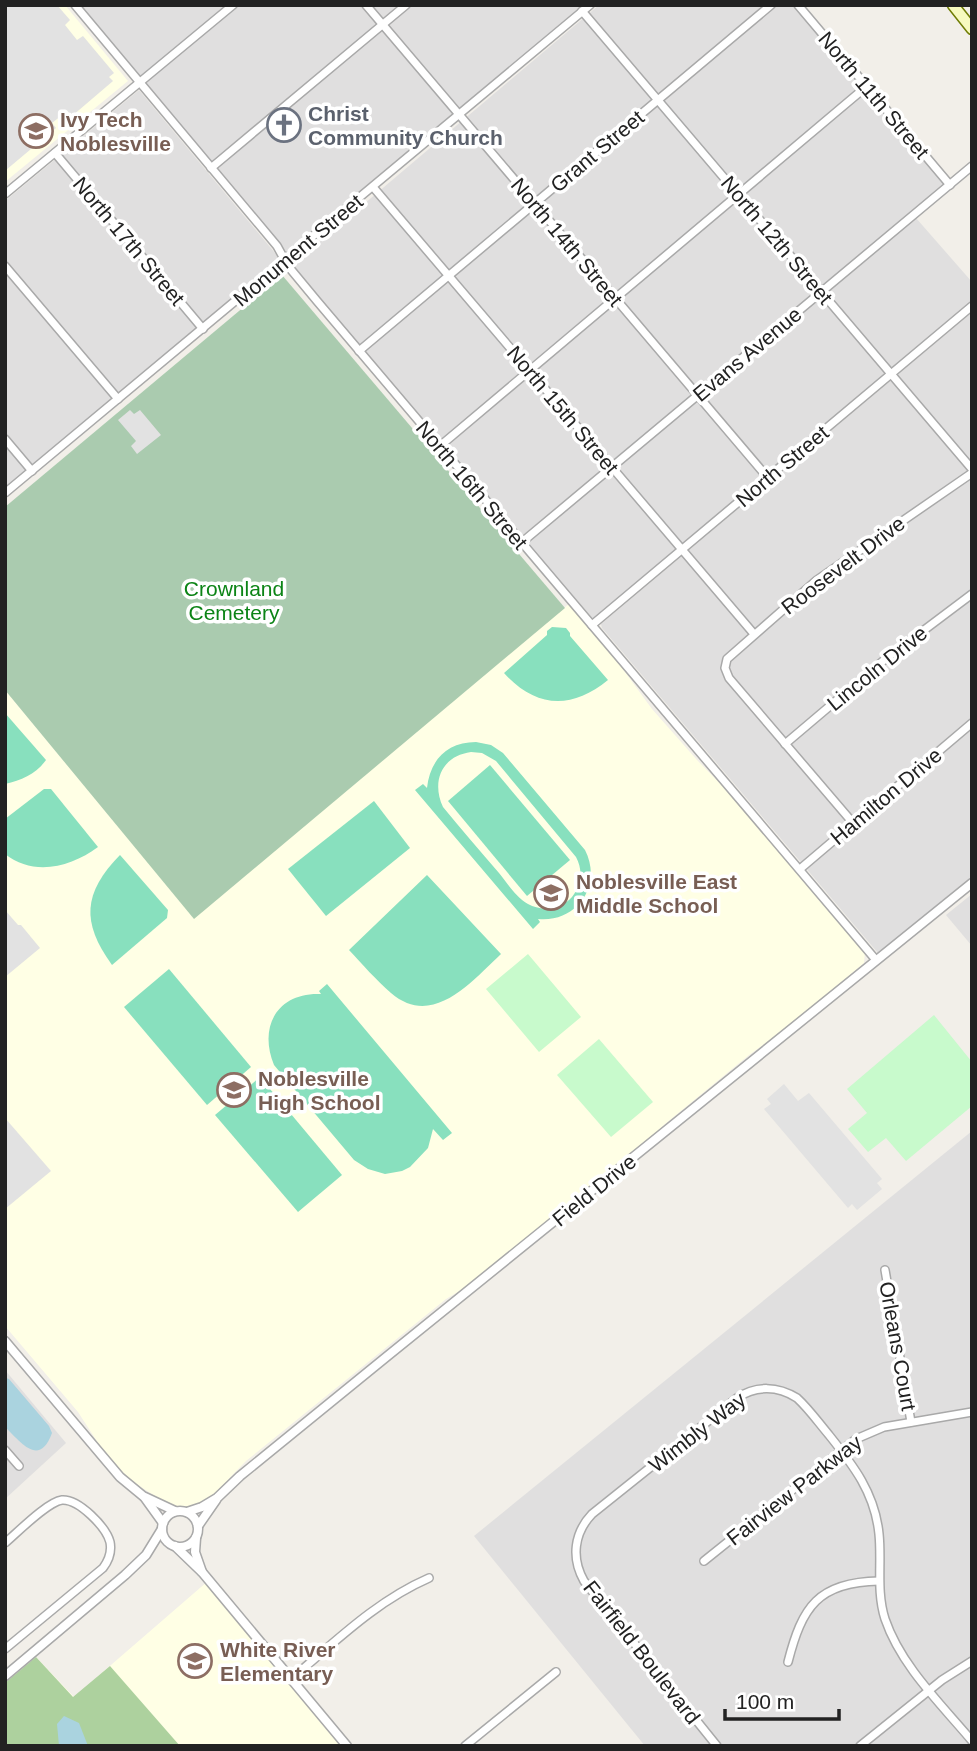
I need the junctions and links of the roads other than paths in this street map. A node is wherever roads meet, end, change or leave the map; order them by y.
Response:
1 (75, 5) edge
2 (233, 5) edge
3 (366, 5) edge
4 (406, 5) edge
5 (590, 5) edge
6 (771, 5) edge
7 (799, 5) edge
8 (953, 5) edge
9 (582, 11) junction
10 (383, 25) junction
11 (972, 29) edge
12 (139, 82) junction
13 (867, 86) junction
14 (658, 100) junction
15 (459, 115) junction
16 (55, 153) junction
17 (972, 166) edge
18 (212, 168) junction
19 (950, 184) junction
20 (373, 187) junction
21 (5, 194) edge
22 (738, 195) junction
23 (535, 204) junction
24 (285, 261) junction
25 (5, 266) edge
26 (449, 276) junction
27 (821, 292) junction
28 (615, 298) junction
29 (972, 306) edge
30 (203, 329) junction
31 (359, 351) junction
32 (529, 371) junction
33 (891, 374) junction
34 (698, 395) junction
35 (118, 399) junction
36 (5, 439) edge
37 (440, 446) junction
38 (612, 467) junction
39 (32, 471) junction
40 (972, 471) edge
41 (768, 478) junction
42 (5, 493) edge
43 (521, 543) junction
44 (682, 550) junction
45 (972, 594) edge
46 (592, 625) junction
47 (754, 634) junction
48 (972, 723) edge
49 (785, 744) junction
50 (853, 823) junction
51 (800, 869) junction
52 (972, 883) edge
53 (876, 960) junction
54 (885, 1270) dead end
55 (5, 1341) edge
56 (9, 1353) edge
57 (972, 1412) edge
58 (911, 1422) junction
59 (5, 1450) edge
60 (841, 1450) junction
61 (19, 1466) dead end
62 (143, 1496) junction
63 (217, 1498) junction
64 (175, 1511) junction
65 (187, 1512) junction
66 (162, 1526) junction
67 (198, 1526) junction
68 (196, 1538) junction
69 (5, 1543) edge
70 (173, 1545) junction
71 (146, 1555) junction
72 (576, 1555) joint
73 (704, 1561) dead end
74 (202, 1572) junction
75 (429, 1578) dead end
76 (879, 1581) junction
77 (5, 1649) edge
78 (972, 1661) edge
79 (788, 1662) dead end
80 (556, 1672) dead end
81 (5, 1676) edge
82 (291, 1679) junction
83 (930, 1689) junction
84 (972, 1741) edge
85 (347, 1746) edge
86 (465, 1746) edge
87 (717, 1746) edge
88 (860, 1746) edge

1 - 12 street, North 16th Street
2 - 12 street
3 - 10 street, North 14th Street
4 - 10 street
5 - 9 street, Monument Street
6 - 14 street, Grant Street
7 - 13 street, North 11th Street
8 - 11 main road
9 - 14 street, North 12th Street
9 - 15 street, Monument Street
10 - 15 street, North 14th Street
10 - 18 street
12 - 16 street
12 - 18 street, North 16th Street
13 - 19 street, North 11th Street
13 - 22 street
14 - 22 street, North 12th Street
14 - 23 street, Grant Street
15 - 20 street, Monument Street
15 - 23 street, North 14th Street
16 - 21 street
16 - 30 street, North 17th Street
17 - 19 street, Evans Avenue
18 - 24 street, North 16th Street
19 - 27 street, Evans Avenue
20 - 24 street, Monument Street
20 - 26 street, North 15th Street
22 - 27 street, North 12th Street
22 - 28 street
23 - 26 street, Grant Street
23 - 28 street, North 14th Street
24 - 30 street, Monument Street
24 - 31 street, North 16th Street
25 - 35 street
26 - 31 street, Grant Street
26 - 32 street, North 15th Street
27 - 33 street, North 12th Street
27 - 34 street, Evans Avenue
28 - 32 street
28 - 34 street, North 14th Street
29 - 33 street, North Street
30 - 35 street, Monument Street
31 - 37 street, North 16th Street
32 - 37 street
32 - 38 street, North 15th Street
33 - 40 street, North 12th Street
33 - 41 street, North Street
34 - 38 street, Evans Avenue
34 - 41 street, North 14th Street
35 - 39 street, Monument Street
36 - 39 street
37 - 43 street, North 16th Street
38 - 43 street, Evans Avenue
38 - 44 street, North 15th Street
39 - 42 street, Monument Street
40 - 47 street, Roosevelt Drive
41 - 44 street, North Street
43 - 46 street, North 16th Street
44 - 46 street, North Street
44 - 47 street, North 15th Street
45 - 49 street, Lincoln Drive
46 - 51 street, North 16th Street
47 - 49 street, Roosevelt Drive
48 - 50 street, Hamilton Drive
49 - 50 street
50 - 51 street, Hamilton Drive
51 - 53 street, North 16th Street
52 - 53 street, Field Drive
53 - 63 street, Field Drive
54 - 58 street, Orleans Court
55 - 56 street
56 - 62 street
57 - 58 street, Fairview Parkway
58 - 60 street, Fairview Parkway
59 - 61 street
60 - 72 street, Wimbly Way
60 - 73 street, Fairview Parkway
60 - 76 street, Wimbly Way
62 - 64 street
62 - 66 street
63 - 65 street
63 - 67 street
64 - 65 street
64 - 66 street
65 - 67 street
66 - 70 street
66 - 71 street
67 - 68 street
68 - 70 street
68 - 74 street
69 - 77 street
70 - 71 street
70 - 74 street
71 - 81 street
72 - 87 street, Fairfield Boulevard
74 - 82 street
75 - 82 street
76 - 79 street
76 - 83 street, Wimbly Way
78 - 83 street
80 - 86 street
82 - 85 street
83 - 84 street, Wimbly Way
83 - 88 street

